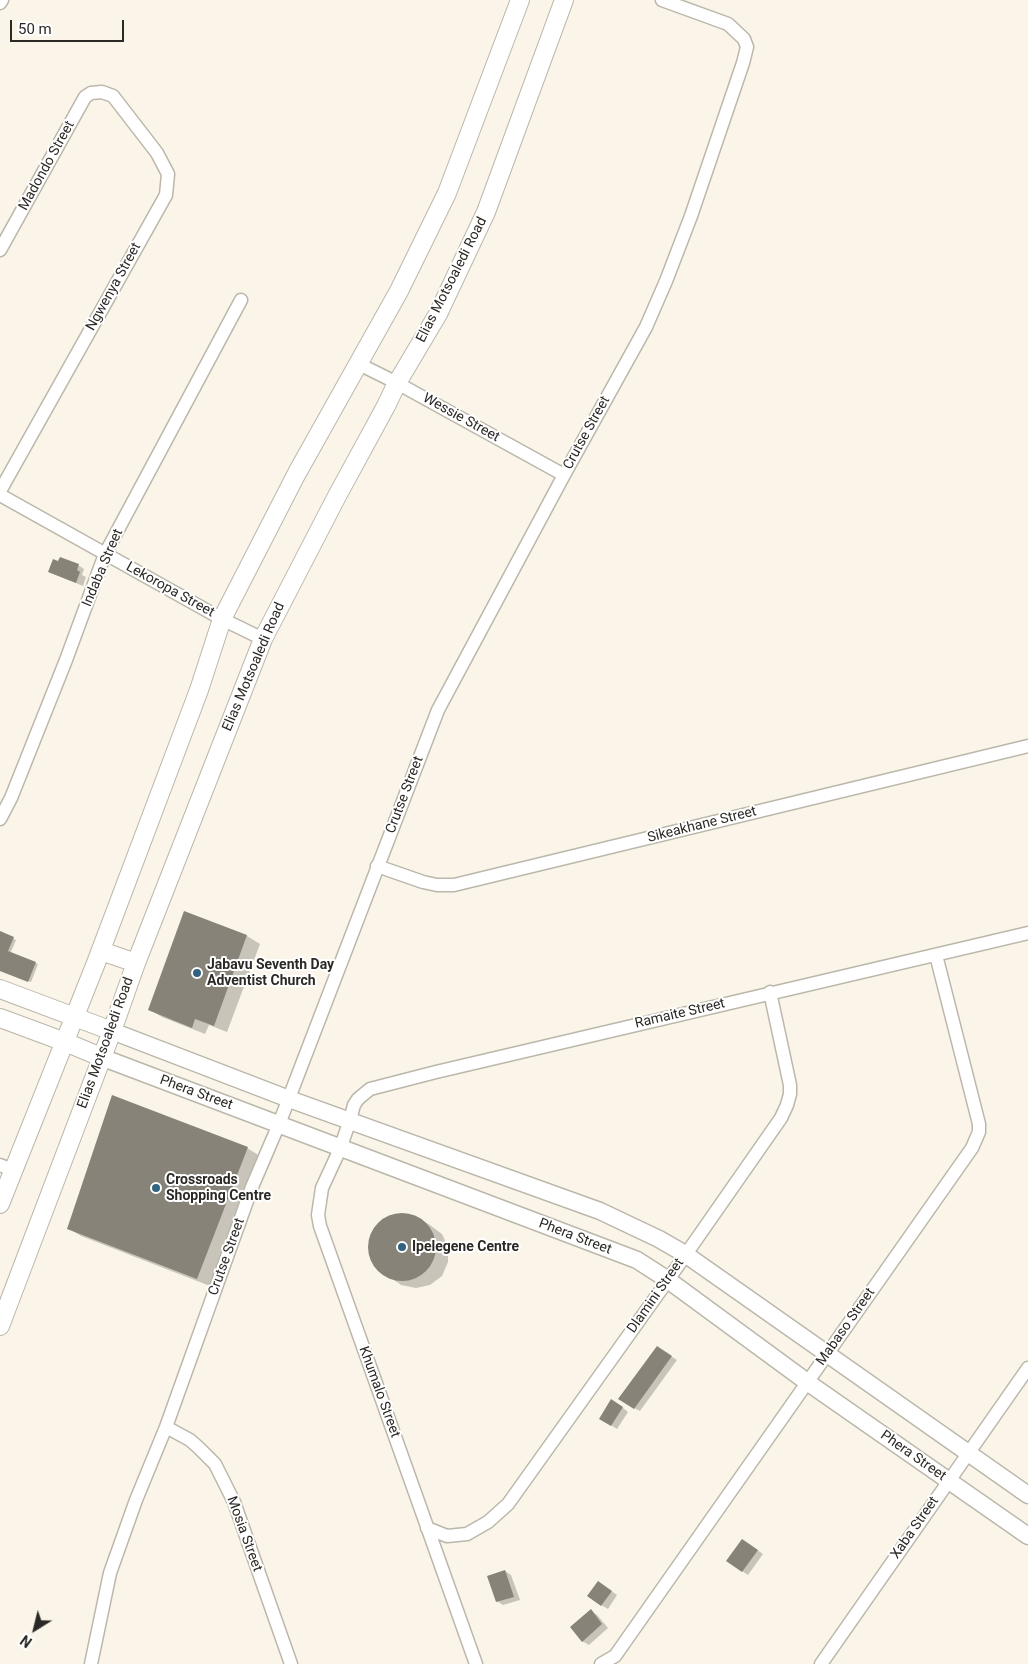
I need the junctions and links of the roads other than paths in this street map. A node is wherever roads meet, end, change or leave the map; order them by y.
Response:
1 (2, 0) edge
2 (520, 0) edge
3 (564, 0) edge
4 (662, 0) edge
5 (0, 3) edge
6 (102, 92) joint
7 (0, 250) edge
8 (240, 300) dead end
9 (358, 363) junction
10 (397, 383) junction
11 (564, 475) junction
12 (0, 493) edge
13 (105, 554) junction
14 (222, 619) junction
15 (263, 639) junction
16 (1028, 746) edge
17 (0, 819) edge
18 (377, 866) junction
19 (1028, 933) edge
20 (101, 951) junction
21 (936, 955) junction
22 (136, 963) junction
23 (0, 989) edge
24 (770, 992) junction
25 (0, 1018) edge
26 (76, 1018) junction
27 (112, 1031) junction
28 (65, 1042) junction
29 (101, 1057) junction
30 (289, 1099) junction
31 (350, 1120) junction
32 (279, 1124) junction
33 (340, 1149) junction
34 (6, 1167) edge
35 (0, 1204) edge
36 (685, 1254) junction
37 (668, 1280) junction
38 (0, 1326) edge
39 (827, 1353) junction
40 (1028, 1368) edge
41 (807, 1382) junction
42 (166, 1427) junction
43 (968, 1453) junction
44 (948, 1481) junction
45 (1028, 1494) edge
46 (427, 1528) junction
47 (1028, 1536) edge
48 (91, 1664) edge
49 (291, 1664) edge
50 (476, 1664) edge
51 (601, 1664) edge
52 (821, 1664) edge

1 - 5 street
2 - 9 main road
3 - 10 main road, Elias Motsoaledi Road
4 - 11 street, Crutse Street
6 - 7 street, Madondo Street
6 - 12 street, Ngwenya Street
8 - 13 street, Indaba Street
9 - 10 street, Wessie Street
9 - 14 main road
10 - 11 street, Wessie Street
10 - 15 main road, Elias Motsoaledi Road
11 - 18 street, Crutse Street
12 - 13 street, Lekoropa Street
13 - 14 street, Lekoropa Street
13 - 17 street, Indaba Street
14 - 15 street, Lekoropa Street
14 - 20 main road
15 - 22 main road, Elias Motsoaledi Road
16 - 18 street, Sikeakhane Street
18 - 30 street, Crutse Street
19 - 21 street, Ramaite Street
20 - 22 main road
20 - 26 main road
21 - 24 street, Ramaite Street
21 - 39 street, Mabaso Street
22 - 27 main road, Elias Motsoaledi Road
23 - 26 main road, Phera Street
24 - 31 street, Ramaite Street
24 - 36 street, Dlamini Street
25 - 28 main road, Phera Street
26 - 27 main road, Phera Street
26 - 28 main road
27 - 29 main road, Elias Motsoaledi Road
27 - 30 street, Phera Street
28 - 29 main road, Phera Street
28 - 34 main road
29 - 32 street, Phera Street
29 - 38 main road, Elias Motsoaledi Road
30 - 31 street, Phera Street
30 - 32 street, Crutse Street
31 - 33 street, Khumalo Street
31 - 36 street, Phera Street
32 - 33 street, Phera Street
32 - 42 street, Crutse Street
33 - 37 street, Phera Street
33 - 46 street, Khumalo Street
34 - 35 main road
36 - 37 street, Dlamini Street
36 - 39 street, Phera Street
37 - 41 street, Phera Street
37 - 46 street, Dlamini Street
39 - 41 street, Mabaso Street
39 - 43 street, Phera Street
40 - 43 street, Xaba Street
41 - 44 street, Phera Street
41 - 51 street, Mabaso Street
42 - 48 street, Crutse Street
42 - 49 street, Mosia Street
43 - 44 street, Xaba Street
43 - 45 street, Phera Street
44 - 47 street, Phera Street
44 - 52 street, Xaba Street
46 - 50 street, Khumalo Street

